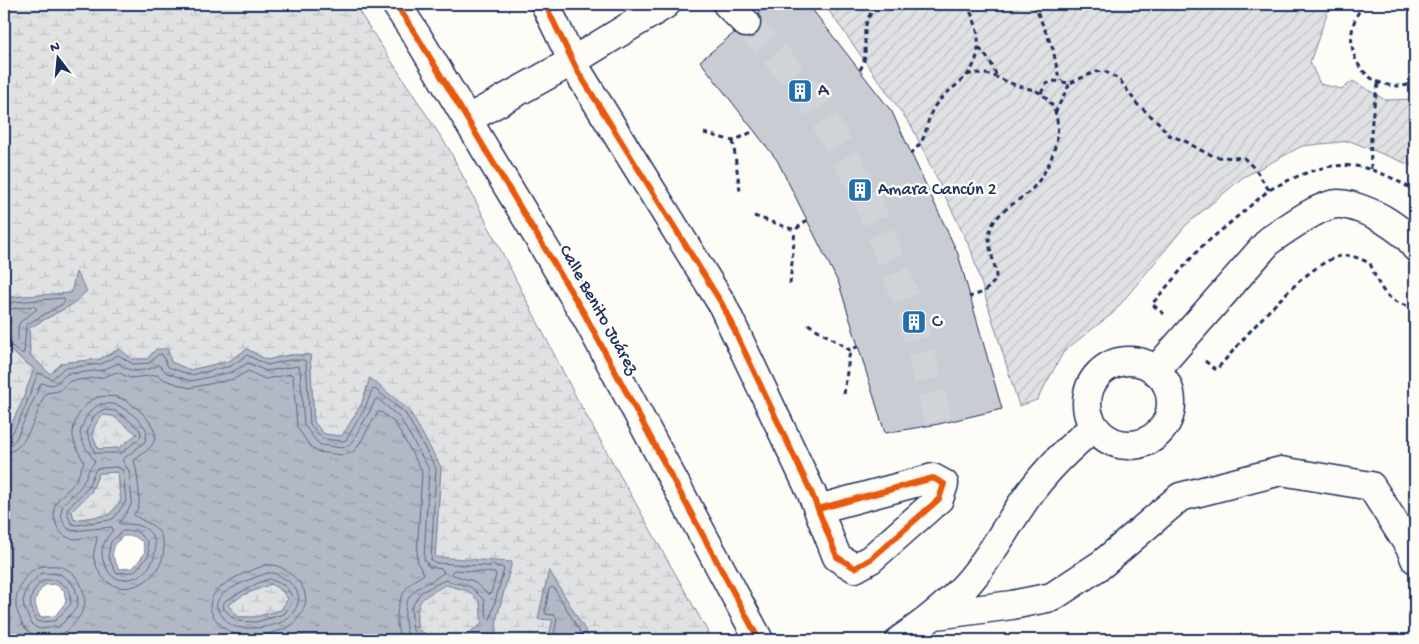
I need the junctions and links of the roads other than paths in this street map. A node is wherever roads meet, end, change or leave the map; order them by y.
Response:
1 (396, 4) edge
2 (545, 4) edge
3 (666, 4) edge
4 (726, 4) edge
5 (746, 23) tunnel mouth
6 (573, 61) junction
7 (468, 119) junction
8 (1415, 247) edge
9 (1155, 371) junction
10 (1094, 427) junction
11 (818, 509) dead end
12 (1415, 559) edge
13 (936, 615) junction
14 (759, 640) edge
15 (900, 640) edge

1 - 7 street, Calle Benito Juárez
2 - 6 street
3 - 6 street
4 - 5 street
6 - 7 street
6 - 11 street
7 - 14 street, Calle Benito Juárez
8 - 9 street
9 - 10 street
9 - 10 street
10 - 13 street
12 - 13 street
13 - 15 street

